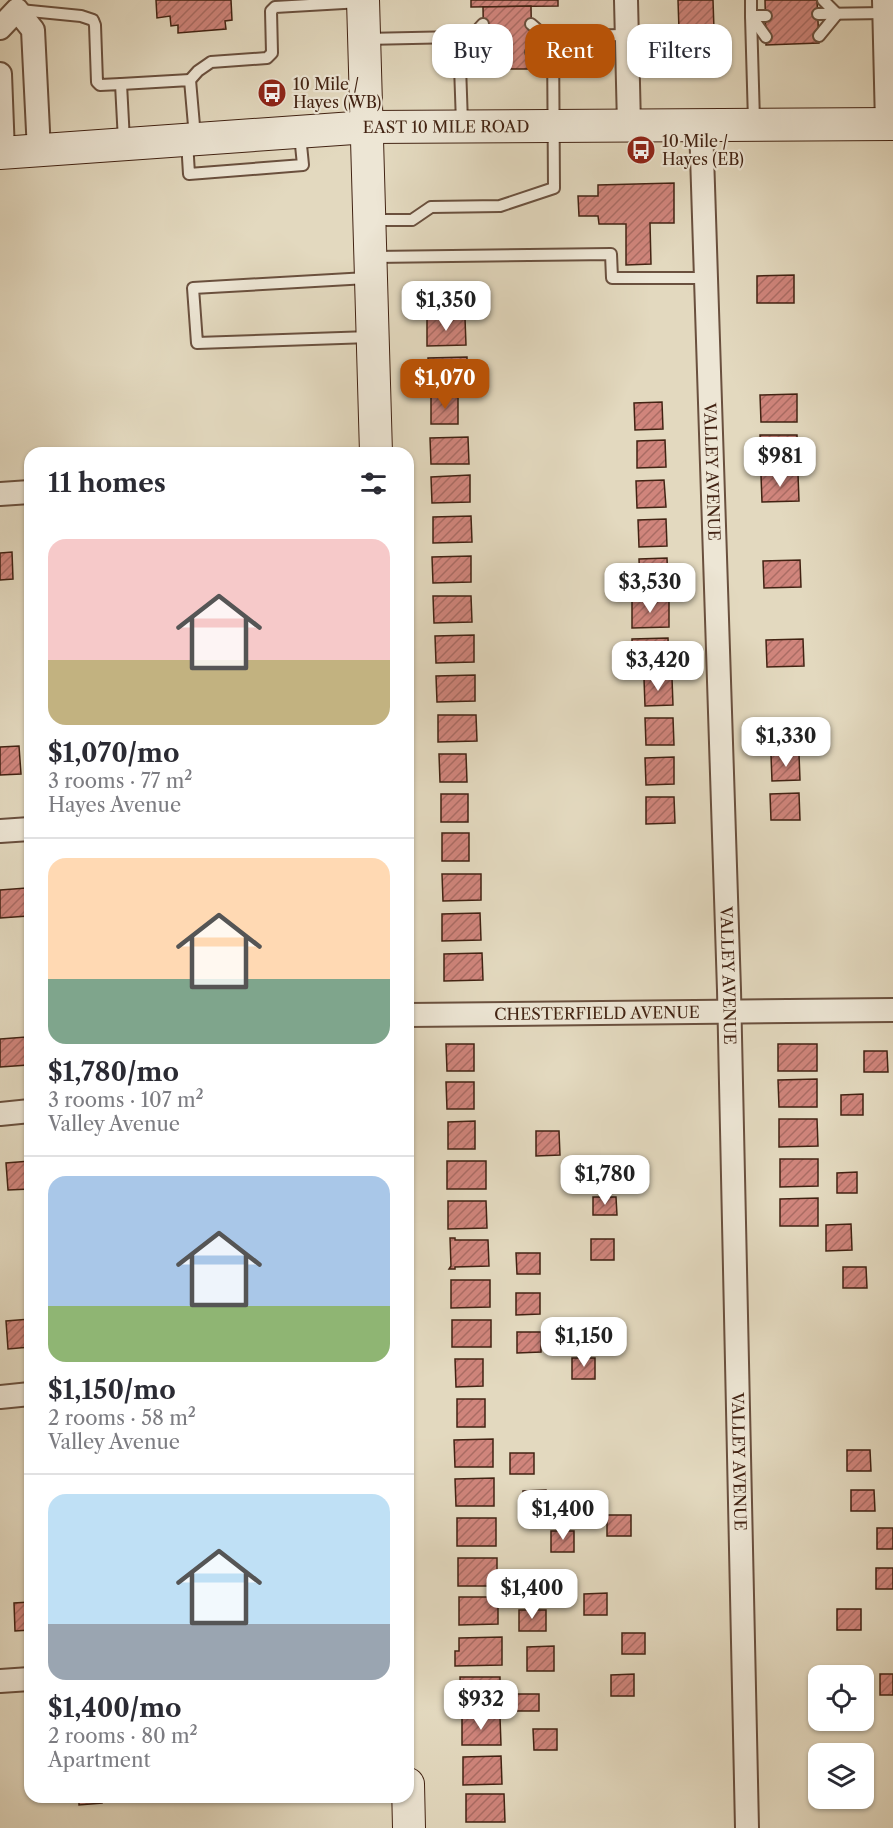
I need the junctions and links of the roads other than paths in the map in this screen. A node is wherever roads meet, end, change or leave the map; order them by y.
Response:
1 (626, 0) edge
2 (752, 0) edge
3 (762, 0) edge
4 (823, 0) edge
5 (363, 1) edge
6 (16, 5) edge
7 (884, 6) edge
8 (818, 14) dead end
9 (837, 14) junction
10 (752, 16) junction
11 (766, 16) dead end
12 (0, 28) edge
13 (615, 34) edge
14 (627, 34) joint
15 (819, 36) dead end
16 (432, 38) edge
17 (766, 38) dead end
18 (364, 39) junction
19 (0, 74) edge
20 (464, 78) edge
21 (551, 78) edge
22 (628, 78) edge
23 (190, 80) junction
24 (122, 84) junction
25 (701, 124) junction
26 (754, 124) junction
27 (890, 124) edge
28 (554, 125) junction
29 (629, 125) junction
30 (462, 126) junction
31 (368, 127) junction
32 (191, 141) junction
33 (125, 145) junction
34 (39, 151) junction
35 (2, 153) edge
36 (370, 220) junction
37 (371, 267) junction
38 (706, 278) junction
39 (373, 337) junction
40 (376, 447) edge
41 (24, 492) edge
42 (0, 494) edge
43 (24, 829) edge
44 (0, 831) edge
45 (893, 1010) edge
46 (729, 1011) junction
47 (414, 1015) edge
48 (24, 1112) edge
49 (0, 1114) edge
50 (24, 1395) edge
51 (0, 1397) edge
52 (24, 1679) edge
53 (0, 1681) edge
54 (408, 1803) edge
55 (409, 1828) edge
56 (747, 1828) edge

1 - 14 street
2 - 10 lane
3 - 10 lane
4 - 9 lane
5 - 18 main road
5 - 23 lane
6 - 12 street
6 - 24 lane
6 - 34 street
7 - 9 lane
7 - 27 street
8 - 9 lane
9 - 15 lane
10 - 11 lane
10 - 17 lane
10 - 26 lane
13 - 14 lane
16 - 18 lane
18 - 31 main road
19 - 35 street
20 - 30 lane
21 - 28 lane
22 - 29 street
23 - 24 lane
23 - 32 lane
24 - 33 lane
25 - 26 main road, EAST 10 MILE ROAD
25 - 29 main road, EAST 10 MILE ROAD
25 - 38 street, VALLEY AVENUE
26 - 27 main road, EAST 10 MILE ROAD
28 - 29 main road, EAST 10 MILE ROAD
28 - 30 main road, EAST 10 MILE ROAD
28 - 36 lane
30 - 31 main road, EAST 10 MILE ROAD
31 - 32 main road, EAST 10 MILE ROAD
31 - 36 main road
32 - 33 main road, EAST 10 MILE ROAD
33 - 34 main road, EAST 10 MILE ROAD
34 - 35 main road, EAST 10 MILE ROAD
36 - 37 main road
37 - 38 lane
37 - 39 main road
37 - 39 lane
38 - 46 street, VALLEY AVENUE
39 - 40 main road
41 - 42 street
43 - 44 street
45 - 46 street, CHESTERFIELD AVENUE
46 - 47 street, CHESTERFIELD AVENUE
46 - 56 street, VALLEY AVENUE
48 - 49 street
50 - 51 street
52 - 53 street
54 - 55 main road

